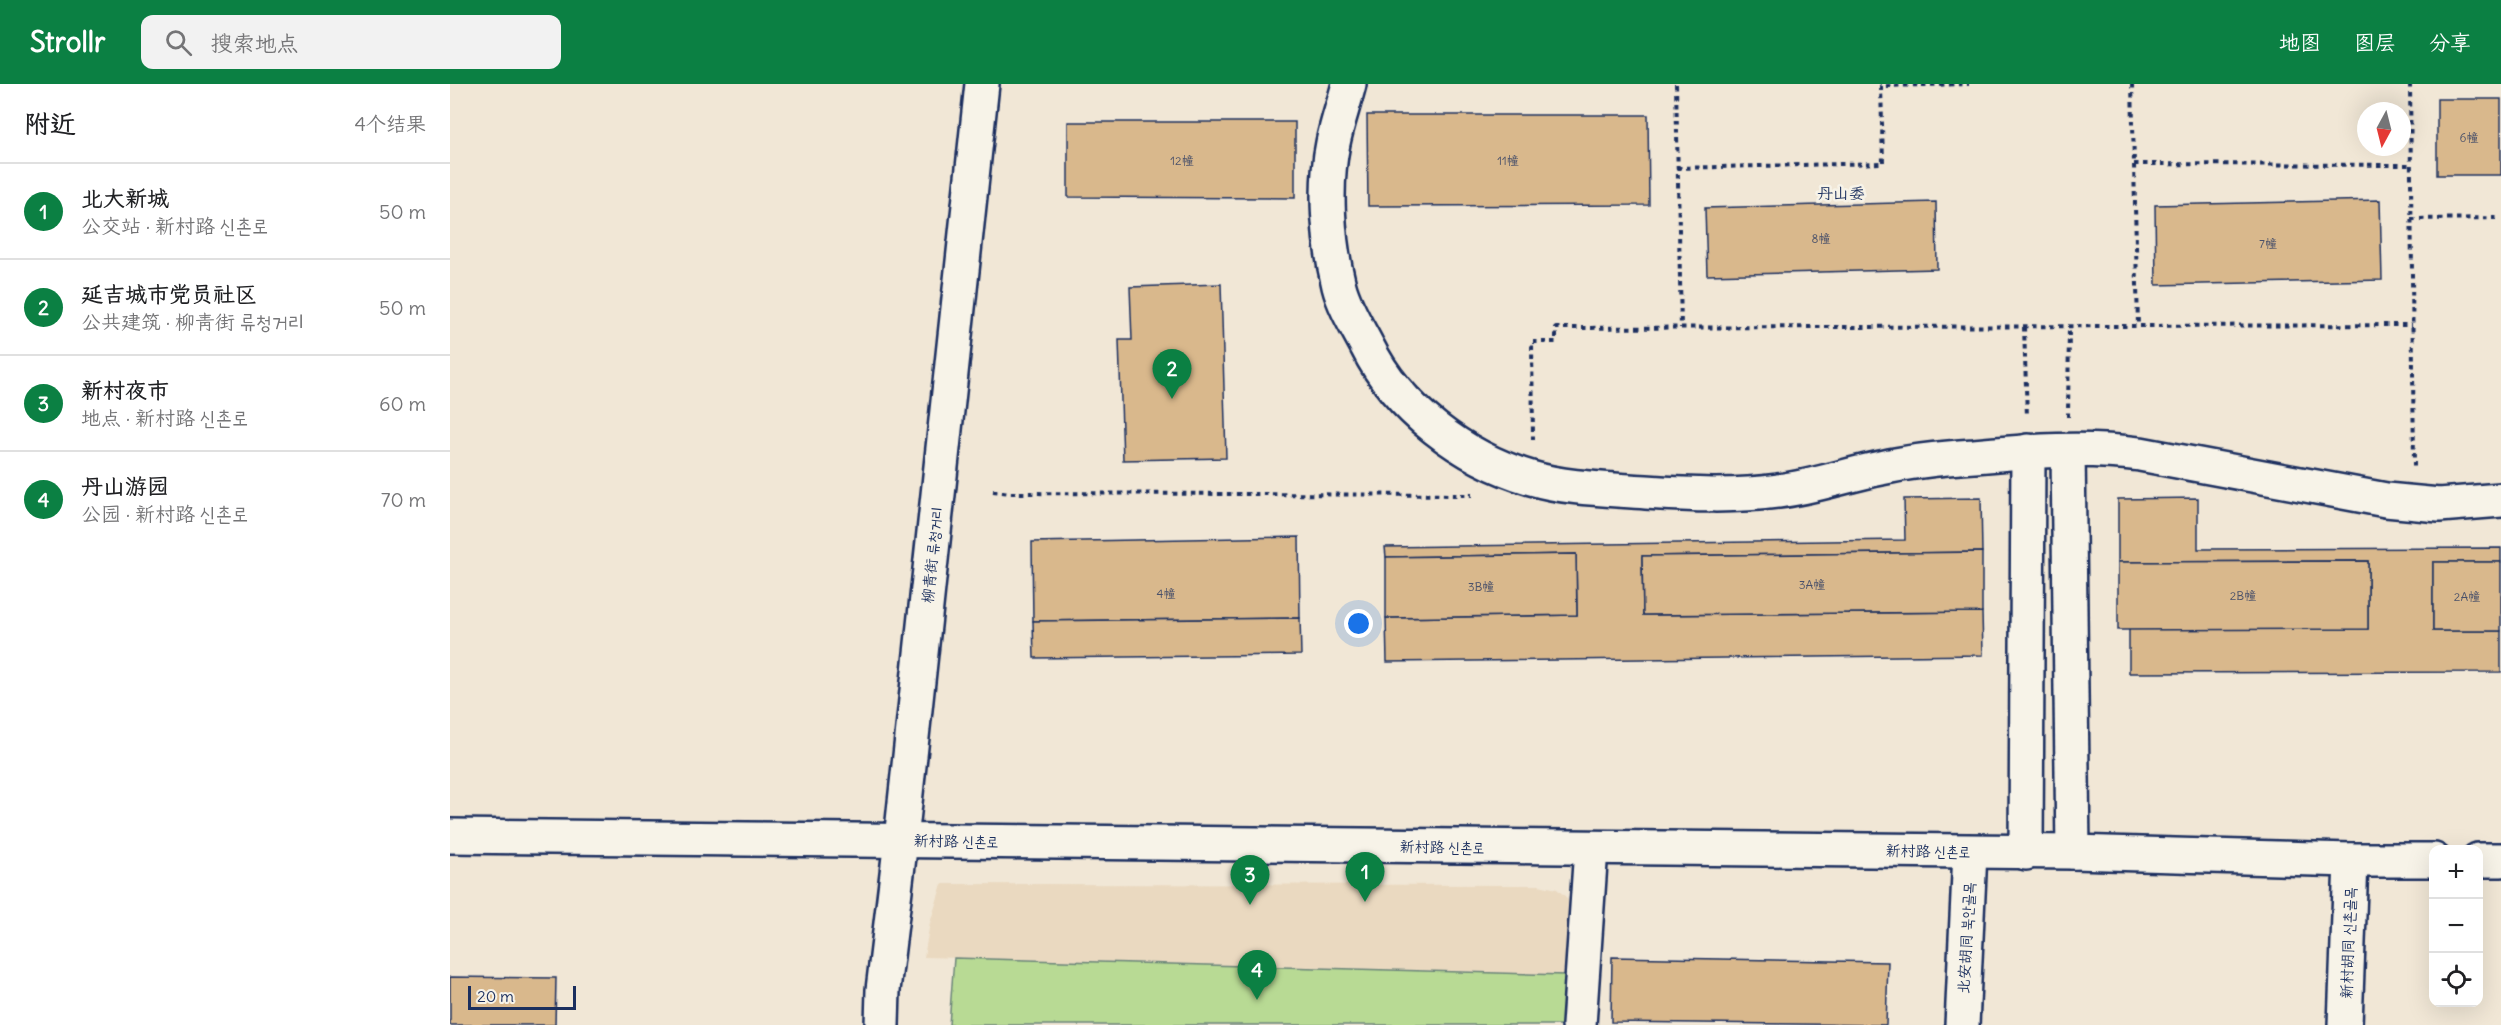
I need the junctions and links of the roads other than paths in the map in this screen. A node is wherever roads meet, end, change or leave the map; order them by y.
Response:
1 (982, 84) edge
2 (1349, 84) edge
3 (2028, 451) junction
4 (2068, 451) junction
5 (2501, 500) edge
6 (450, 836) edge
7 (901, 840) junction
8 (1591, 848) junction
9 (1970, 852) junction
10 (2073, 852) junction
11 (2026, 853) junction
12 (2350, 860) junction
13 (2429, 860) edge
14 (2483, 860) edge
15 (2501, 860) edge
16 (882, 1025) edge
17 (1579, 1025) edge
18 (1962, 1025) edge
19 (2345, 1025) edge

1 - 7 street, 柳青街 류청거리
2 - 3 street
3 - 4 street
3 - 11 street
4 - 5 street
4 - 10 street
6 - 7 street, 新村路 신촌로
7 - 8 street, 新村路 신촌로
7 - 16 street, 柳青街 류청거리
8 - 9 street, 新村路 신촌로
8 - 17 street
9 - 11 street, 新村路 신촌로
9 - 18 street, 北安胡同 북안골목
10 - 11 street, 新村路 신촌로
10 - 12 street, 新村路 신촌로
12 - 13 street, 新村路 신촌로
12 - 19 street, 新村胡同 신촌골목
14 - 15 street

